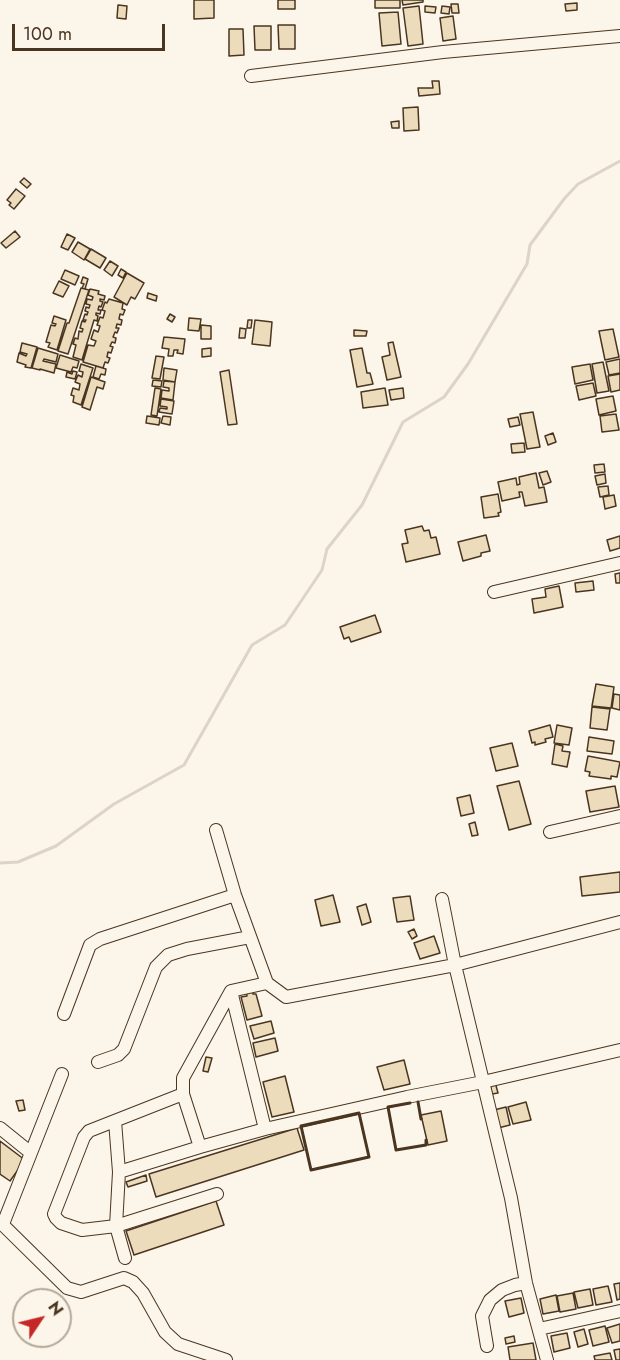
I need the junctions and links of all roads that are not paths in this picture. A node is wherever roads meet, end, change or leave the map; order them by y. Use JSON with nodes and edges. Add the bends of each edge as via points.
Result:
{"nodes":[{"id":1,"x":620,"y":36,"type":"edge"},
{"id":2,"x":251,"y":76,"type":"dead end"},
{"id":3,"x":620,"y":564,"type":"edge"},
{"id":4,"x":494,"y":592,"type":"dead end"},
{"id":5,"x":620,"y":816,"type":"edge"},
{"id":6,"x":216,"y":830,"type":"dead end"},
{"id":7,"x":550,"y":832,"type":"dead end"},
{"id":8,"x":235,"y":895,"type":"junction"},
{"id":9,"x":442,"y":899,"type":"dead end"},
{"id":10,"x":620,"y":922,"type":"edge"},
{"id":11,"x":250,"y":938,"type":"junction"},
{"id":12,"x":455,"y":965,"type":"junction"},
{"id":13,"x":267,"y":983,"type":"junction"},
{"id":14,"x":231,"y":991,"type":"junction"},
{"id":15,"x":64,"y":1014,"type":"dead end"},
{"id":16,"x":620,"y":1050,"type":"edge"},
{"id":17,"x":98,"y":1062,"type":"dead end"},
{"id":18,"x":62,"y":1074,"type":"dead end"},
{"id":19,"x":483,"y":1082,"type":"junction"},
{"id":20,"x":183,"y":1094,"type":"junction"},
{"id":21,"x":115,"y":1121,"type":"junction"},
{"id":22,"x":0,"y":1128,"type":"edge"},
{"id":23,"x":265,"y":1129,"type":"junction"},
{"id":24,"x":200,"y":1147,"type":"junction"},
{"id":25,"x":31,"y":1153,"type":"junction"},
{"id":26,"x":119,"y":1172,"type":"junction"},
{"id":27,"x":217,"y":1194,"type":"dead end"},
{"id":28,"x":1,"y":1223,"type":"edge"},
{"id":29,"x":116,"y":1226,"type":"junction"},
{"id":30,"x":125,"y":1258,"type":"dead end"},
{"id":31,"x":526,"y":1283,"type":"junction"},
{"id":32,"x":620,"y":1311,"type":"edge"},
{"id":33,"x":539,"y":1329,"type":"junction"},
{"id":34,"x":487,"y":1346,"type":"dead end"},
{"id":35,"x":226,"y":1360,"type":"edge"},
{"id":36,"x":547,"y":1360,"type":"edge"}],
"edges":[{"from":1,"to":2,"type":"street","via":[[443,52]]},
{"from":3,"to":4,"type":"street"},
{"from":5,"to":7,"type":"street"},
{"from":6,"to":8,"type":"street"},
{"from":8,"to":11,"type":"street"},
{"from":8,"to":15,"type":"street","via":[[90,945]]},
{"from":9,"to":12,"type":"street"},
{"from":10,"to":12,"type":"street"},
{"from":11,"to":13,"type":"street"},
{"from":11,"to":17,"type":"street","via":[[168,955],[156,967],[124,1049]]},
{"from":12,"to":13,"type":"street","via":[[286,997]]},
{"from":12,"to":19,"type":"street"},
{"from":13,"to":14,"type":"street"},
{"from":14,"to":20,"type":"street","via":[[183,1078]]},
{"from":14,"to":23,"type":"street"},
{"from":16,"to":19,"type":"street"},
{"from":18,"to":25,"type":"street"},
{"from":19,"to":23,"type":"street"},
{"from":19,"to":31,"type":"street","via":[[511,1198]]},
{"from":20,"to":21,"type":"street"},
{"from":20,"to":24,"type":"street"},
{"from":21,"to":26,"type":"street"},
{"from":21,"to":29,"type":"street","via":[[89,1131],[84,1137],[54,1214],[61,1223],[82,1230]]},
{"from":22,"to":25,"type":"street"},
{"from":23,"to":24,"type":"street"},
{"from":24,"to":26,"type":"street"},
{"from":25,"to":28,"type":"street"},
{"from":26,"to":29,"type":"street"},
{"from":27,"to":29,"type":"street"},
{"from":28,"to":35,"type":"street","via":[[67,1288],[81,1292],[124,1278],[133,1282],[165,1332],[178,1344]]},
{"from":29,"to":30,"type":"street"},
{"from":31,"to":33,"type":"street"},
{"from":31,"to":34,"type":"street","via":[[502,1290],[490,1300],[482,1316]]},
{"from":32,"to":33,"type":"street"},
{"from":33,"to":36,"type":"street"}]}
